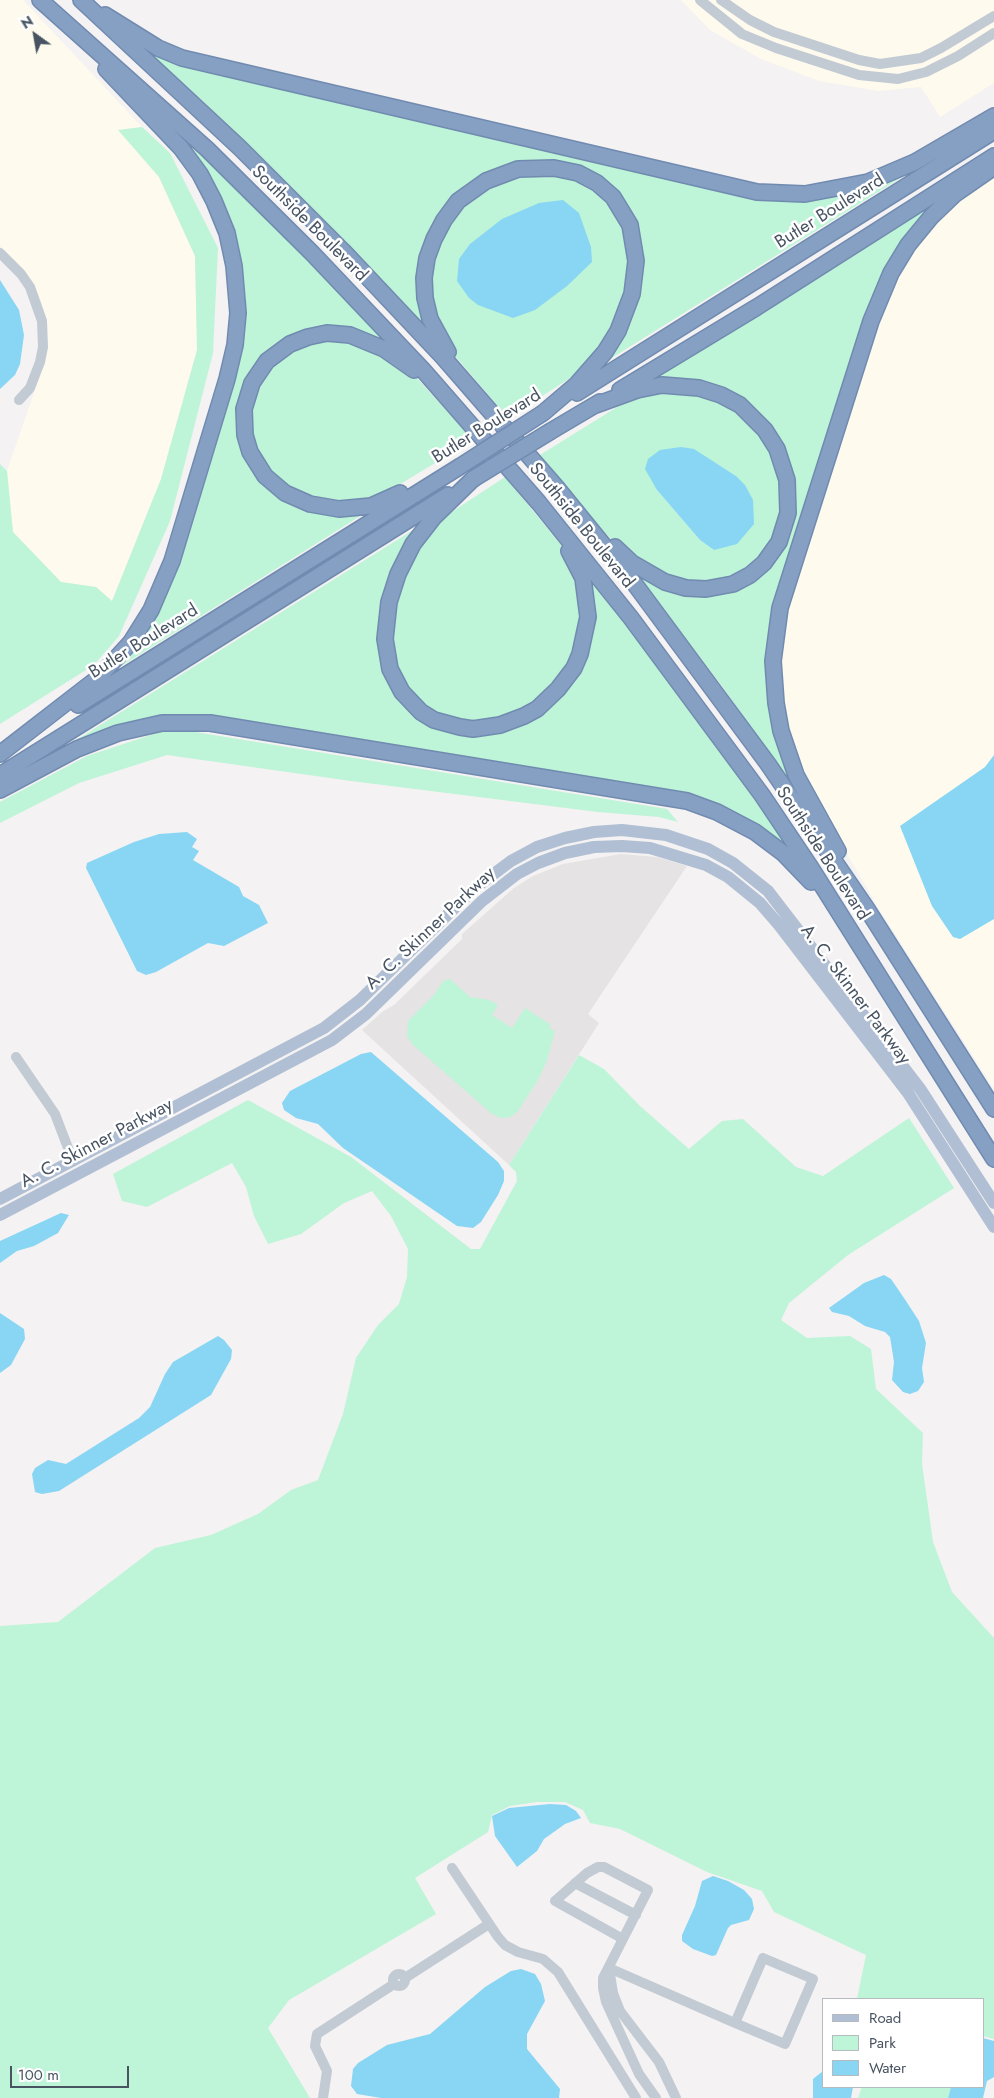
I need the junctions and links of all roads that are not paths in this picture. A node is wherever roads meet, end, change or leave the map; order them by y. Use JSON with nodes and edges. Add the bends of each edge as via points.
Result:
{"nodes":[{"id":1,"x":39,"y":0,"type":"edge"},
{"id":2,"x":81,"y":0,"type":"edge"},
{"id":3,"x":700,"y":0,"type":"edge"},
{"id":4,"x":722,"y":0,"type":"edge"},
{"id":5,"x":994,"y":16,"type":"edge"},
{"id":6,"x":994,"y":33,"type":"edge"},
{"id":7,"x":994,"y":116,"type":"edge"},
{"id":8,"x":994,"y":131,"type":"edge"},
{"id":9,"x":994,"y":156,"type":"edge"},
{"id":10,"x":994,"y":167,"type":"edge"},
{"id":11,"x":0,"y":253,"type":"edge"},
{"id":12,"x":19,"y":400,"type":"dead end"},
{"id":13,"x":482,"y":400,"type":"junction"},
{"id":14,"x":593,"y":406,"type":"junction"},
{"id":15,"x":544,"y":413,"type":"junction"},
{"id":16,"x":463,"y":414,"type":"junction"},
{"id":17,"x":473,"y":479,"type":"junction"},
{"id":18,"x":432,"y":483,"type":"junction"},
{"id":19,"x":557,"y":488,"type":"junction"},
{"id":20,"x":539,"y":503,"type":"junction"},
{"id":21,"x":0,"y":754,"type":"edge"},
{"id":22,"x":0,"y":775,"type":"edge"},
{"id":23,"x":0,"y":790,"type":"edge"},
{"id":24,"x":737,"y":865,"type":"junction"},
{"id":25,"x":728,"y":877,"type":"junction"},
{"id":26,"x":849,"y":930,"type":"junction"},
{"id":27,"x":891,"y":946,"type":"junction"},
{"id":28,"x":16,"y":1057,"type":"dead end"},
{"id":29,"x":994,"y":1109,"type":"edge"},
{"id":30,"x":994,"y":1159,"type":"edge"},
{"id":31,"x":73,"y":1161,"type":"junction"},
{"id":32,"x":0,"y":1199,"type":"edge"},
{"id":33,"x":994,"y":1203,"type":"edge"},
{"id":34,"x":0,"y":1214,"type":"edge"},
{"id":35,"x":994,"y":1227,"type":"edge"},
{"id":36,"x":452,"y":1868,"type":"dead end"},
{"id":37,"x":575,"y":1883,"type":"junction"},
{"id":38,"x":636,"y":1915,"type":"junction"},
{"id":39,"x":489,"y":1924,"type":"junction"},
{"id":40,"x":623,"y":1939,"type":"junction"},
{"id":41,"x":609,"y":1968,"type":"junction"},
{"id":42,"x":735,"y":2022,"type":"junction"},
{"id":43,"x":642,"y":2042,"type":"junction"},
{"id":44,"x":628,"y":2051,"type":"junction"},
{"id":45,"x":323,"y":2098,"type":"edge"},
{"id":46,"x":636,"y":2098,"type":"edge"},
{"id":47,"x":656,"y":2098,"type":"edge"},
{"id":48,"x":676,"y":2098,"type":"edge"}],
"edges":[{"from":1,"to":16,"type":"highway","name":"Southside Boulevard","via":[[135,83],[264,204]]},
{"from":1,"to":21,"type":"highway","via":[[172,136],[200,174],[222,218],[229,241],[238,313],[235,345],[225,388],[172,561],[152,610],[131,642],[98,678]]},
{"from":2,"to":7,"type":"highway","via":[[158,48],[182,58],[757,192],[805,194],[868,182],[915,162]]},
{"from":2,"to":13,"type":"highway","name":"Southside Boulevard","via":[[288,196]]},
{"from":3,"to":6,"type":"street","via":[[742,34],[859,74],[898,78],[926,72]]},
{"from":4,"to":5,"type":"street","via":[[774,32],[880,64],[921,58]]},
{"from":8,"to":15,"type":"highway","name":"Butler Boulevard"},
{"from":9,"to":14,"type":"highway","name":"Butler Boulevard"},
{"from":10,"to":27,"type":"highway","via":[[955,194],[930,217],[908,245],[886,283],[784,594],[775,635],[776,703],[790,760]]},
{"from":11,"to":12,"type":"street","via":[[30,287],[42,321],[40,362],[30,388]]},
{"from":13,"to":15,"type":"highway","via":[[445,349],[430,319],[424,288],[430,248],[450,210],[486,181],[518,169],[542,167],[565,170],[597,183],[620,205],[634,236],[636,273],[628,307],[612,342],[588,373]]},
{"from":13,"to":19,"type":"highway","name":"Southside Boulevard"},
{"from":14,"to":17,"type":"highway","name":"Butler Boulevard","bridge":true},
{"from":14,"to":19,"type":"highway","via":[[650,387],[675,385],[710,391],[740,405],[765,430],[783,464],[789,496],[783,533],[770,556],[742,580],[716,588],[686,588],[655,577],[632,562]]},
{"from":15,"to":18,"type":"highway","name":"Butler Boulevard","bridge":true},
{"from":16,"to":18,"type":"highway","via":[[389,352],[361,339],[338,334],[308,336],[282,348],[262,368],[248,392],[244,418],[250,452],[264,476],[293,497],[328,508],[360,507]]},
{"from":16,"to":20,"type":"highway","name":"Southside Boulevard"},
{"from":17,"to":20,"type":"highway","via":[[428,524],[408,552],[393,588],[386,626],[390,669],[402,692],[421,712],[446,724],[487,728],[524,716],[537,709],[558,689],[580,654],[588,617],[583,578]]},
{"from":17,"to":22,"type":"highway","name":"Butler Boulevard"},
{"from":18,"to":21,"type":"highway","name":"Butler Boulevard"},
{"from":19,"to":27,"type":"highway","name":"Southside Boulevard","via":[[724,702]]},
{"from":20,"to":26,"type":"highway","name":"Southside Boulevard","via":[[729,748]]},
{"from":23,"to":26,"type":"highway","via":[[105,737],[148,726],[194,722],[671,797],[717,812],[770,842],[804,873]]},
{"from":24,"to":25,"type":"main road"},
{"from":24,"to":31,"type":"main road","name":"A. C. Skinner Parkway","via":[[681,839],[637,831],[579,835],[537,848],[510,861],[487,878],[360,1000],[324,1028]]},
{"from":24,"to":33,"type":"main road","name":"A. C. Skinner Parkway","via":[[757,880],[786,912],[930,1102]]},
{"from":25,"to":34,"type":"main road","name":"A. C. Skinner Parkway","via":[[680,855],[637,846],[578,850],[538,863],[494,891],[366,1014],[332,1040]]},
{"from":25,"to":35,"type":"main road","name":"A. C. Skinner Parkway","via":[[750,893],[779,925],[908,1093]]},
{"from":26,"to":30,"type":"highway","name":"Southside Boulevard"},
{"from":27,"to":29,"type":"highway","name":"Southside Boulevard"},
{"from":28,"to":31,"type":"street","via":[[55,1114]]},
{"from":31,"to":32,"type":"main road","name":"A. C. Skinner Parkway"},
{"from":36,"to":39,"type":"street"},
{"from":37,"to":38,"type":"street"},
{"from":37,"to":38,"type":"street","via":[[592,1870],[604,1868],[648,1890]]},
{"from":37,"to":40,"type":"street","via":[[555,1901]]},
{"from":38,"to":40,"type":"street"},
{"from":39,"to":45,"type":"street","via":[[405,1978],[396,1975],[394,1984],[317,2034],[316,2046],[327,2071]]},
{"from":39,"to":46,"type":"street","via":[[505,1945],[543,1959],[558,1972]]},
{"from":40,"to":41,"type":"street"},
{"from":41,"to":42,"type":"street"},
{"from":41,"to":43,"type":"street","via":[[620,2011]]},
{"from":41,"to":44,"type":"street","via":[[603,1978],[606,2002]]},
{"from":42,"to":42,"type":"street","via":[[785,2044],[813,1979],[763,1958]]},
{"from":43,"to":44,"type":"street"},
{"from":43,"to":48,"type":"street","via":[[659,2062]]},
{"from":44,"to":47,"type":"street"}]}
